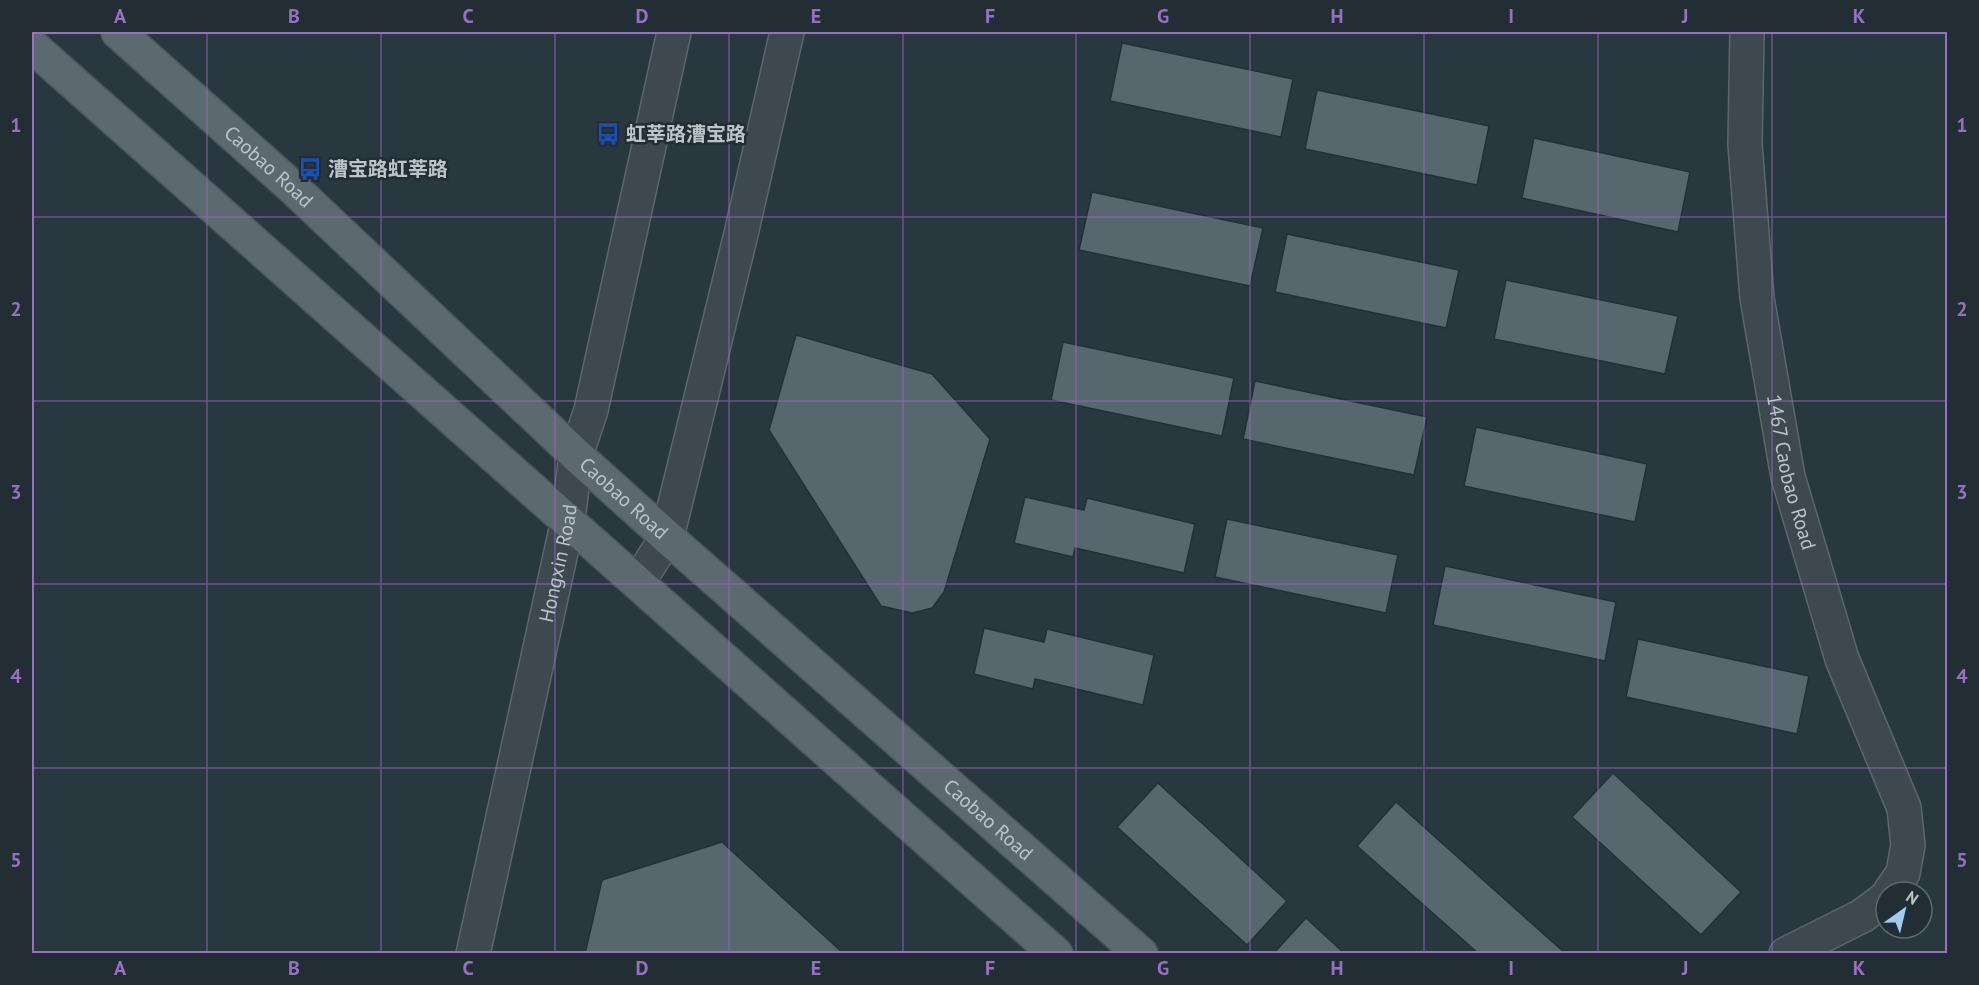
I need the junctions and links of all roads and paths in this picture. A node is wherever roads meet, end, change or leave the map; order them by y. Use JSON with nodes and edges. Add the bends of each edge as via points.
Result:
{"nodes":[{"id":1,"x":118,"y":32,"type":"edge"},
{"id":2,"x":674,"y":32,"type":"edge"},
{"id":3,"x":787,"y":32,"type":"edge"},
{"id":4,"x":1747,"y":32,"type":"edge"},
{"id":5,"x":32,"y":46,"type":"edge"},
{"id":6,"x":576,"y":455,"type":"junction"},
{"id":7,"x":568,"y":520,"type":"junction"},
{"id":8,"x":667,"y":537,"type":"junction"},
{"id":9,"x":638,"y":582,"type":"junction"},
{"id":10,"x":1898,"y":880,"type":"edge"},
{"id":11,"x":1874,"y":907,"type":"edge"},
{"id":12,"x":1790,"y":953,"type":"edge"},
{"id":13,"x":472,"y":954,"type":"edge"},
{"id":14,"x":1056,"y":954,"type":"edge"},
{"id":15,"x":1141,"y":954,"type":"edge"}],
"edges":[{"from":1,"to":6,"type":"main road","name":"Caobao Road","via":[[291,186]]},
{"from":2,"to":6,"type":"street","name":"Hongxin Road","via":[[591,410]]},
{"from":3,"to":8,"type":"street"},
{"from":4,"to":10,"type":"street","name":"1467 Caobao Road","via":[[1745,144],[1757,298],[1788,477],[1842,659],[1904,808],[1908,845]]},
{"from":5,"to":7,"type":"main road"},
{"from":6,"to":7,"type":"street","name":"Hongxin Road"},
{"from":6,"to":8,"type":"main road","name":"Caobao Road"},
{"from":7,"to":9,"type":"main road"},
{"from":7,"to":13,"type":"street","name":"Hongxin Road"},
{"from":8,"to":9,"type":"street"},
{"from":8,"to":15,"type":"main road","name":"Caobao Road"},
{"from":9,"to":14,"type":"main road"},
{"from":11,"to":12,"type":"street"}]}
